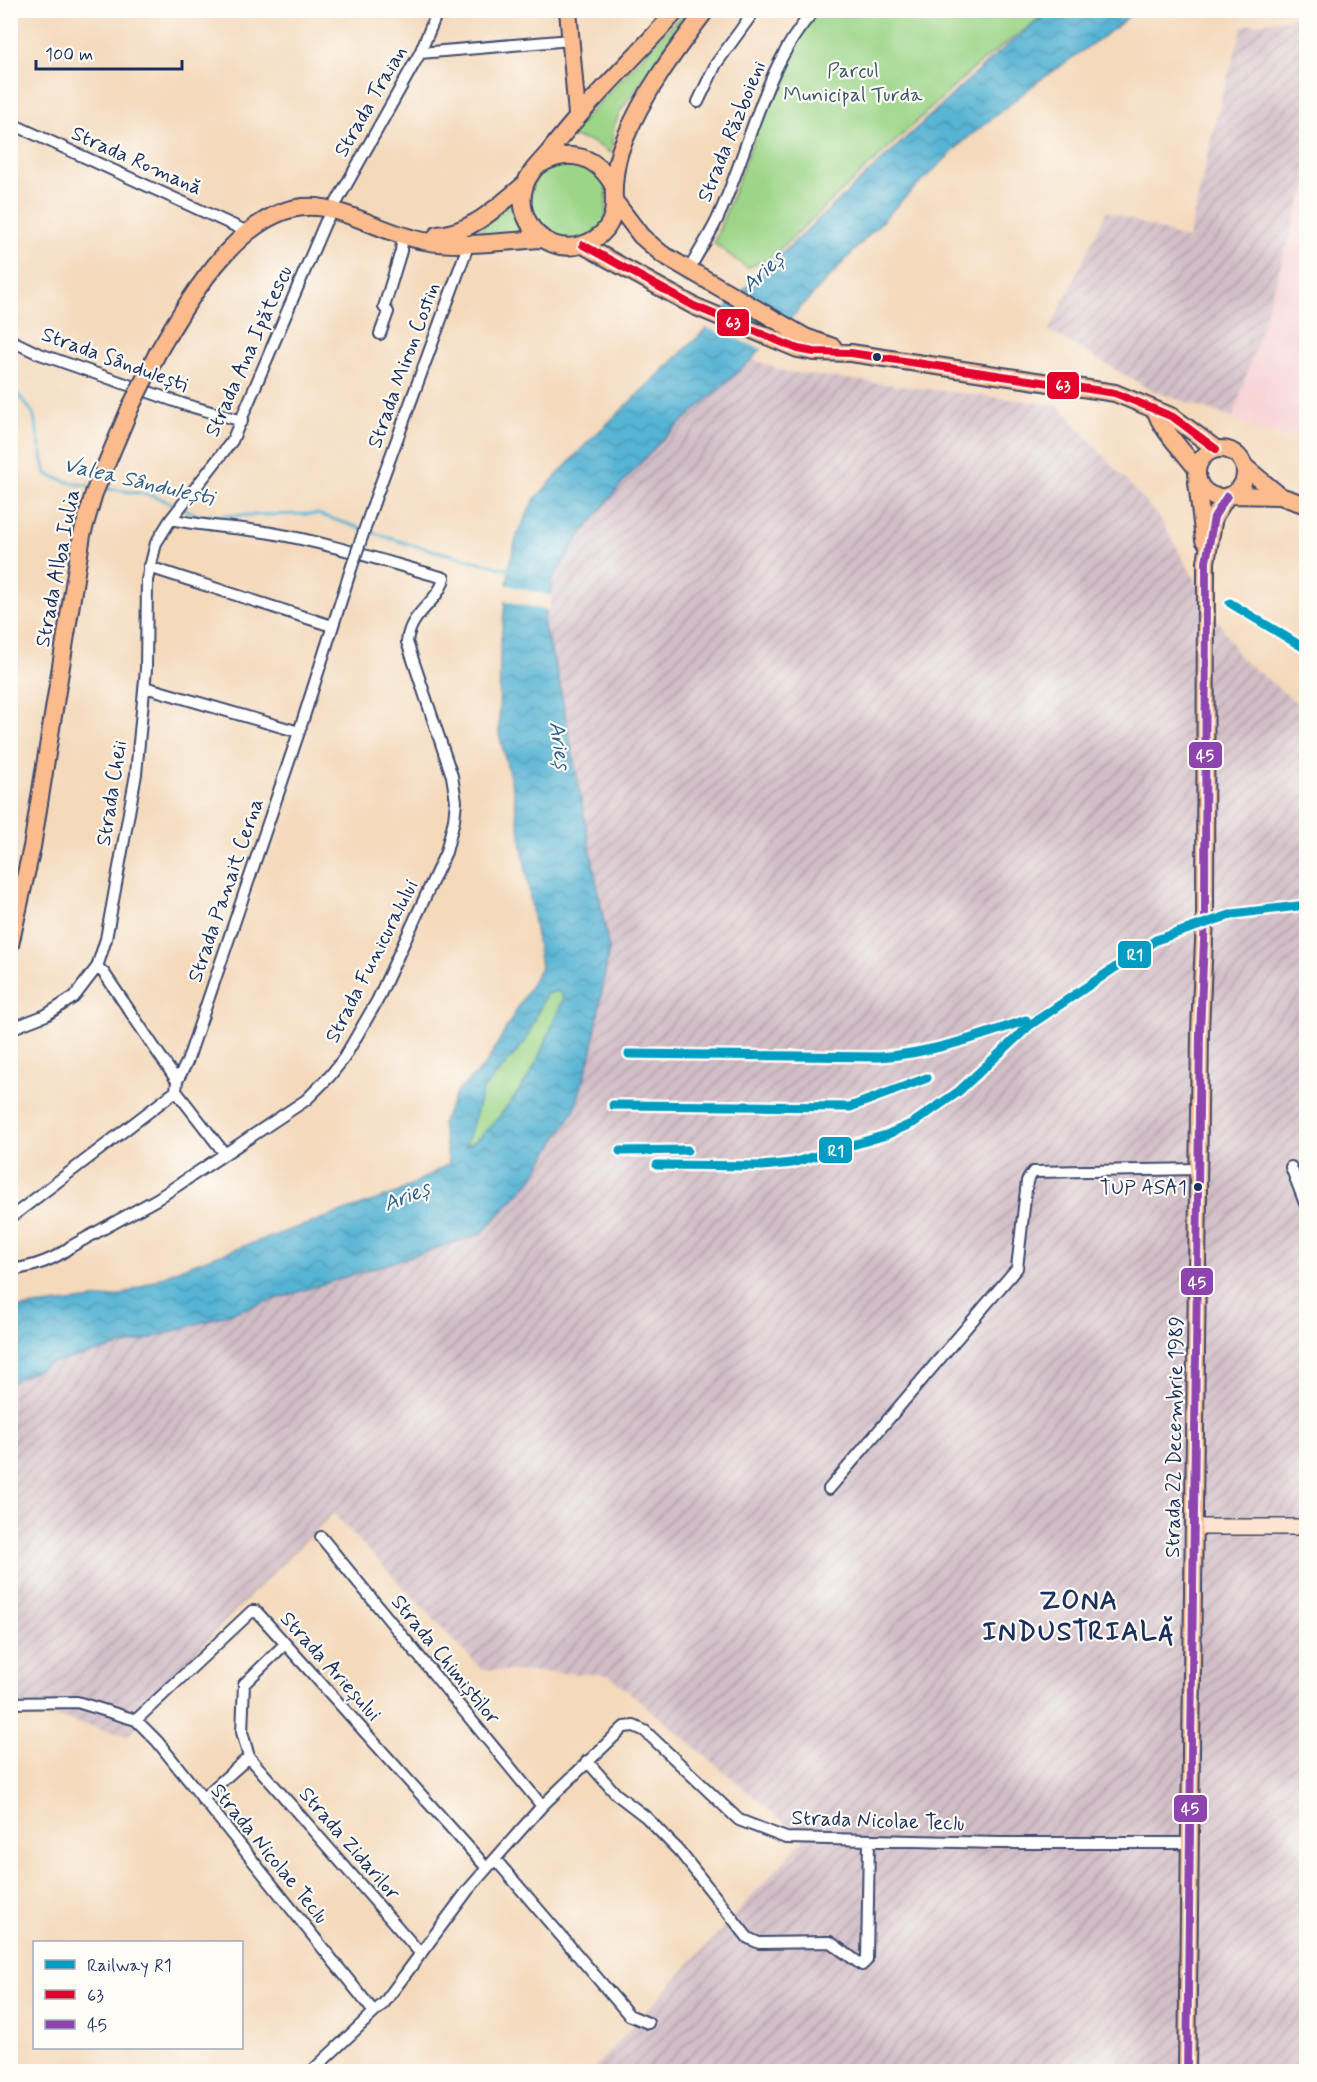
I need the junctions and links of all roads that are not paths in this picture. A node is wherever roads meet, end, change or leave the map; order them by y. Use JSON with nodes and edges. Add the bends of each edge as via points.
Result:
{"nodes":[{"id":1,"x":438,"y":10,"type":"edge"},
{"id":2,"x":568,"y":10,"type":"edge"},
{"id":3,"x":677,"y":10,"type":"edge"},
{"id":4,"x":755,"y":10,"type":"edge"},
{"id":5,"x":815,"y":10,"type":"edge"},
{"id":6,"x":705,"y":11,"type":"edge"},
{"id":7,"x":570,"y":40,"type":"junction"},
{"id":8,"x":420,"y":53,"type":"junction"},
{"id":9,"x":698,"y":102,"type":"dead end"},
{"id":10,"x":577,"y":115,"type":"junction"},
{"id":11,"x":10,"y":123,"type":"edge"},
{"id":12,"x":540,"y":164,"type":"junction"},
{"id":13,"x":525,"y":184,"type":"junction"},
{"id":14,"x":615,"y":195,"type":"junction"},
{"id":15,"x":332,"y":210,"type":"junction"},
{"id":16,"x":248,"y":232,"type":"junction"},
{"id":17,"x":406,"y":235,"type":"junction"},
{"id":18,"x":543,"y":239,"type":"junction"},
{"id":19,"x":469,"y":243,"type":"junction"},
{"id":20,"x":583,"y":245,"type":"junction"},
{"id":21,"x":690,"y":270,"type":"junction"},
{"id":22,"x":380,"y":334,"type":"dead end"},
{"id":23,"x":10,"y":340,"type":"edge"},
{"id":24,"x":802,"y":343,"type":"junction"},
{"id":25,"x":1156,"y":411,"type":"junction"},
{"id":26,"x":242,"y":421,"type":"junction"},
{"id":27,"x":1216,"y":449,"type":"junction"},
{"id":28,"x":1244,"y":466,"type":"junction"},
{"id":29,"x":1196,"y":472,"type":"junction"},
{"id":30,"x":1229,"y":496,"type":"junction"},
{"id":31,"x":1280,"y":496,"type":"junction"},
{"id":32,"x":188,"y":500,"type":"joint"},
{"id":33,"x":374,"y":502,"type":"joint"},
{"id":34,"x":1306,"y":506,"type":"edge"},
{"id":35,"x":173,"y":516,"type":"junction"},
{"id":36,"x":1207,"y":551,"type":"junction"},
{"id":37,"x":149,"y":567,"type":"junction"},
{"id":38,"x":332,"y":626,"type":"junction"},
{"id":39,"x":145,"y":687,"type":"junction"},
{"id":40,"x":299,"y":732,"type":"junction"},
{"id":41,"x":10,"y":945,"type":"edge"},
{"id":42,"x":97,"y":968,"type":"junction"},
{"id":43,"x":10,"y":1029,"type":"edge"},
{"id":44,"x":176,"y":1086,"type":"junction"},
{"id":45,"x":225,"y":1154,"type":"junction"},
{"id":46,"x":1291,"y":1167,"type":"dead end"},
{"id":47,"x":1199,"y":1169,"type":"junction"},
{"id":48,"x":1306,"y":1206,"type":"edge"},
{"id":49,"x":10,"y":1218,"type":"edge"},
{"id":50,"x":10,"y":1270,"type":"edge"},
{"id":51,"x":829,"y":1489,"type":"dead end"},
{"id":52,"x":1196,"y":1527,"type":"junction"},
{"id":53,"x":1306,"y":1527,"type":"edge"},
{"id":54,"x":321,"y":1537,"type":"dead end"},
{"id":55,"x":285,"y":1644,"type":"junction"},
{"id":56,"x":10,"y":1703,"type":"edge"},
{"id":57,"x":136,"y":1720,"type":"junction"},
{"id":58,"x":249,"y":1757,"type":"junction"},
{"id":59,"x":587,"y":1761,"type":"junction"},
{"id":60,"x":202,"y":1799,"type":"junction"},
{"id":61,"x":542,"y":1806,"type":"junction"},
{"id":62,"x":869,"y":1840,"type":"junction"},
{"id":63,"x":1190,"y":1843,"type":"junction"},
{"id":64,"x":495,"y":1859,"type":"junction"},
{"id":65,"x":487,"y":1868,"type":"junction"},
{"id":66,"x":421,"y":1954,"type":"junction"},
{"id":67,"x":374,"y":2012,"type":"junction"},
{"id":68,"x":648,"y":2023,"type":"dead end"},
{"id":69,"x":311,"y":2072,"type":"edge"},
{"id":70,"x":1186,"y":2072,"type":"edge"}],
"edges":[{"from":1,"to":8,"type":"street","name":"Strada Traian"},
{"from":2,"to":7,"type":"main road"},
{"from":3,"to":10,"type":"main road"},
{"from":4,"to":9,"type":"street","via":[[716,64]]},
{"from":5,"to":21,"type":"street","name":"Strada Războieni","via":[[783,55],[720,216]]},
{"from":6,"to":14,"type":"main road","via":[[639,108],[620,152]]},
{"from":7,"to":8,"type":"street"},
{"from":7,"to":10,"type":"main road"},
{"from":8,"to":15,"type":"street","name":"Strada Traian"},
{"from":10,"to":12,"type":"main road"},
{"from":11,"to":16,"type":"street","name":"Strada Romană"},
{"from":12,"to":13,"type":"main road"},
{"from":12,"to":14,"type":"main road","via":[[568,154],[583,156],[607,173]]},
{"from":13,"to":17,"type":"main road","via":[[465,229],[441,235]]},
{"from":13,"to":18,"type":"main road","via":[[525,215]]},
{"from":14,"to":20,"type":"main road","via":[[613,217],[606,229]]},
{"from":14,"to":21,"type":"main road","via":[[641,236]]},
{"from":15,"to":16,"type":"main road","name":"Strada Alba Iulia","via":[[303,207],[280,211]]},
{"from":15,"to":17,"type":"main road","name":"Strada Alba Iulia"},
{"from":15,"to":26,"type":"street","name":"Strada Ana Ipătescu"},
{"from":16,"to":41,"type":"main road","name":"Strada Alba Iulia","bridge":true,"via":[[200,287],[158,352],[110,450],[94,493],[82,535],[32,848]]},
{"from":17,"to":19,"type":"main road","via":[[429,242]]},
{"from":17,"to":22,"type":"street","via":[[384,306],[388,312]]},
{"from":18,"to":19,"type":"main road"},
{"from":18,"to":20,"type":"main road","via":[[562,246]]},
{"from":19,"to":33,"type":"street","name":"Strada Miron Costin"},
{"from":20,"to":24,"type":"main road","via":[[694,306]]},
{"from":21,"to":24,"type":"main road"},
{"from":23,"to":26,"type":"street","name":"Strada Sândulești","via":[[161,397]]},
{"from":24,"to":25,"type":"main road","via":[[1089,388],[1137,400]]},
{"from":25,"to":27,"type":"main road","via":[[1173,417]]},
{"from":25,"to":29,"type":"main road"},
{"from":26,"to":32,"type":"street","name":"Strada Ana Ipătescu","via":[[222,456]]},
{"from":27,"to":28,"type":"main road","via":[[1230,450]]},
{"from":27,"to":29,"type":"main road","via":[[1205,454]]},
{"from":28,"to":30,"type":"main road","via":[[1244,480]]},
{"from":28,"to":31,"type":"main road"},
{"from":29,"to":30,"type":"main road","via":[[1204,491]]},
{"from":29,"to":36,"type":"main road","name":"Strada 22 Decembrie 1989"},
{"from":30,"to":31,"type":"main road"},
{"from":30,"to":36,"type":"main road","name":"Strada 22 Decembrie 1989","via":[[1216,509]]},
{"from":31,"to":34,"type":"main road"},
{"from":32,"to":35,"type":"street","name":"Strada Cheii"},
{"from":33,"to":38,"type":"street","name":"Strada Panait Cerna","bridge":true},
{"from":35,"to":37,"type":"street","name":"Strada Cheii","via":[[156,543]]},
{"from":35,"to":45,"type":"street","name":"Strada Funicuralului","via":[[193,525],[269,532],[318,542],[444,578],[440,589],[416,615],[407,642],[452,776],[456,801],[446,852],[377,1001],[344,1058],[306,1100]]},
{"from":36,"to":47,"type":"main road","name":"Strada 22 Decembrie 1989"},
{"from":37,"to":38,"type":"street"},
{"from":37,"to":39,"type":"street","name":"Strada Cheii"},
{"from":38,"to":40,"type":"street","name":"Strada Panait Cerna"},
{"from":39,"to":40,"type":"street"},
{"from":39,"to":42,"type":"street","name":"Strada Cheii","via":[[136,774],[106,939]]},
{"from":40,"to":44,"type":"street","name":"Strada Panait Cerna"},
{"from":42,"to":43,"type":"street","name":"Strada Cheii","via":[[74,997],[46,1015]]},
{"from":42,"to":44,"type":"street","via":[[104,973]]},
{"from":44,"to":45,"type":"street"},
{"from":44,"to":49,"type":"street","name":"Strada Panait Cerna"},
{"from":45,"to":50,"type":"street","name":"Strada Funicuralului","via":[[59,1257]]},
{"from":46,"to":48,"type":"street"},
{"from":47,"to":51,"type":"street","via":[[1034,1172],[1027,1182],[1017,1268]]},
{"from":47,"to":52,"type":"main road","name":"Strada 22 Decembrie 1989"},
{"from":52,"to":53,"type":"street"},
{"from":52,"to":63,"type":"main road","name":"Strada 22 Decembrie 1989"},
{"from":54,"to":61,"type":"street","name":"Strada Chimiștilor"},
{"from":55,"to":57,"type":"street","name":"Strada Arieșului","via":[[252,1611]]},
{"from":55,"to":58,"type":"street","name":"Strada Zidarilor","via":[[244,1684],[242,1732]]},
{"from":55,"to":65,"type":"street","name":"Strada Arieșului"},
{"from":56,"to":57,"type":"street","via":[[76,1702]]},
{"from":57,"to":60,"type":"street","name":"Strada Nicolae Teclu"},
{"from":58,"to":60,"type":"street"},
{"from":58,"to":66,"type":"street","name":"Strada Zidarilor"},
{"from":59,"to":61,"type":"street","name":"Strada Nicolae Teclu"},
{"from":59,"to":62,"type":"street","name":"Strada Nicolae Teclu","via":[[624,1727],[634,1726],[645,1731],[745,1823],[786,1838]]},
{"from":59,"to":62,"type":"street","via":[[616,1794],[646,1817],[680,1852],[748,1938],[759,1943],[830,1942],[854,1962],[865,1963]]},
{"from":60,"to":67,"type":"street","name":"Strada Nicolae Teclu"},
{"from":61,"to":64,"type":"street","name":"Strada Nicolae Teclu"},
{"from":62,"to":63,"type":"street","name":"Strada Nicolae Teclu"},
{"from":63,"to":70,"type":"main road","name":"Strada 22 Decembrie 1989"},
{"from":64,"to":65,"type":"street","name":"Strada Nicolae Teclu"},
{"from":64,"to":68,"type":"street","via":[[629,2015]]},
{"from":65,"to":66,"type":"street","name":"Strada Nicolae Teclu"},
{"from":66,"to":67,"type":"street","name":"Strada Nicolae Teclu"},
{"from":67,"to":69,"type":"street","name":"Strada Nicolae Teclu"}]}
